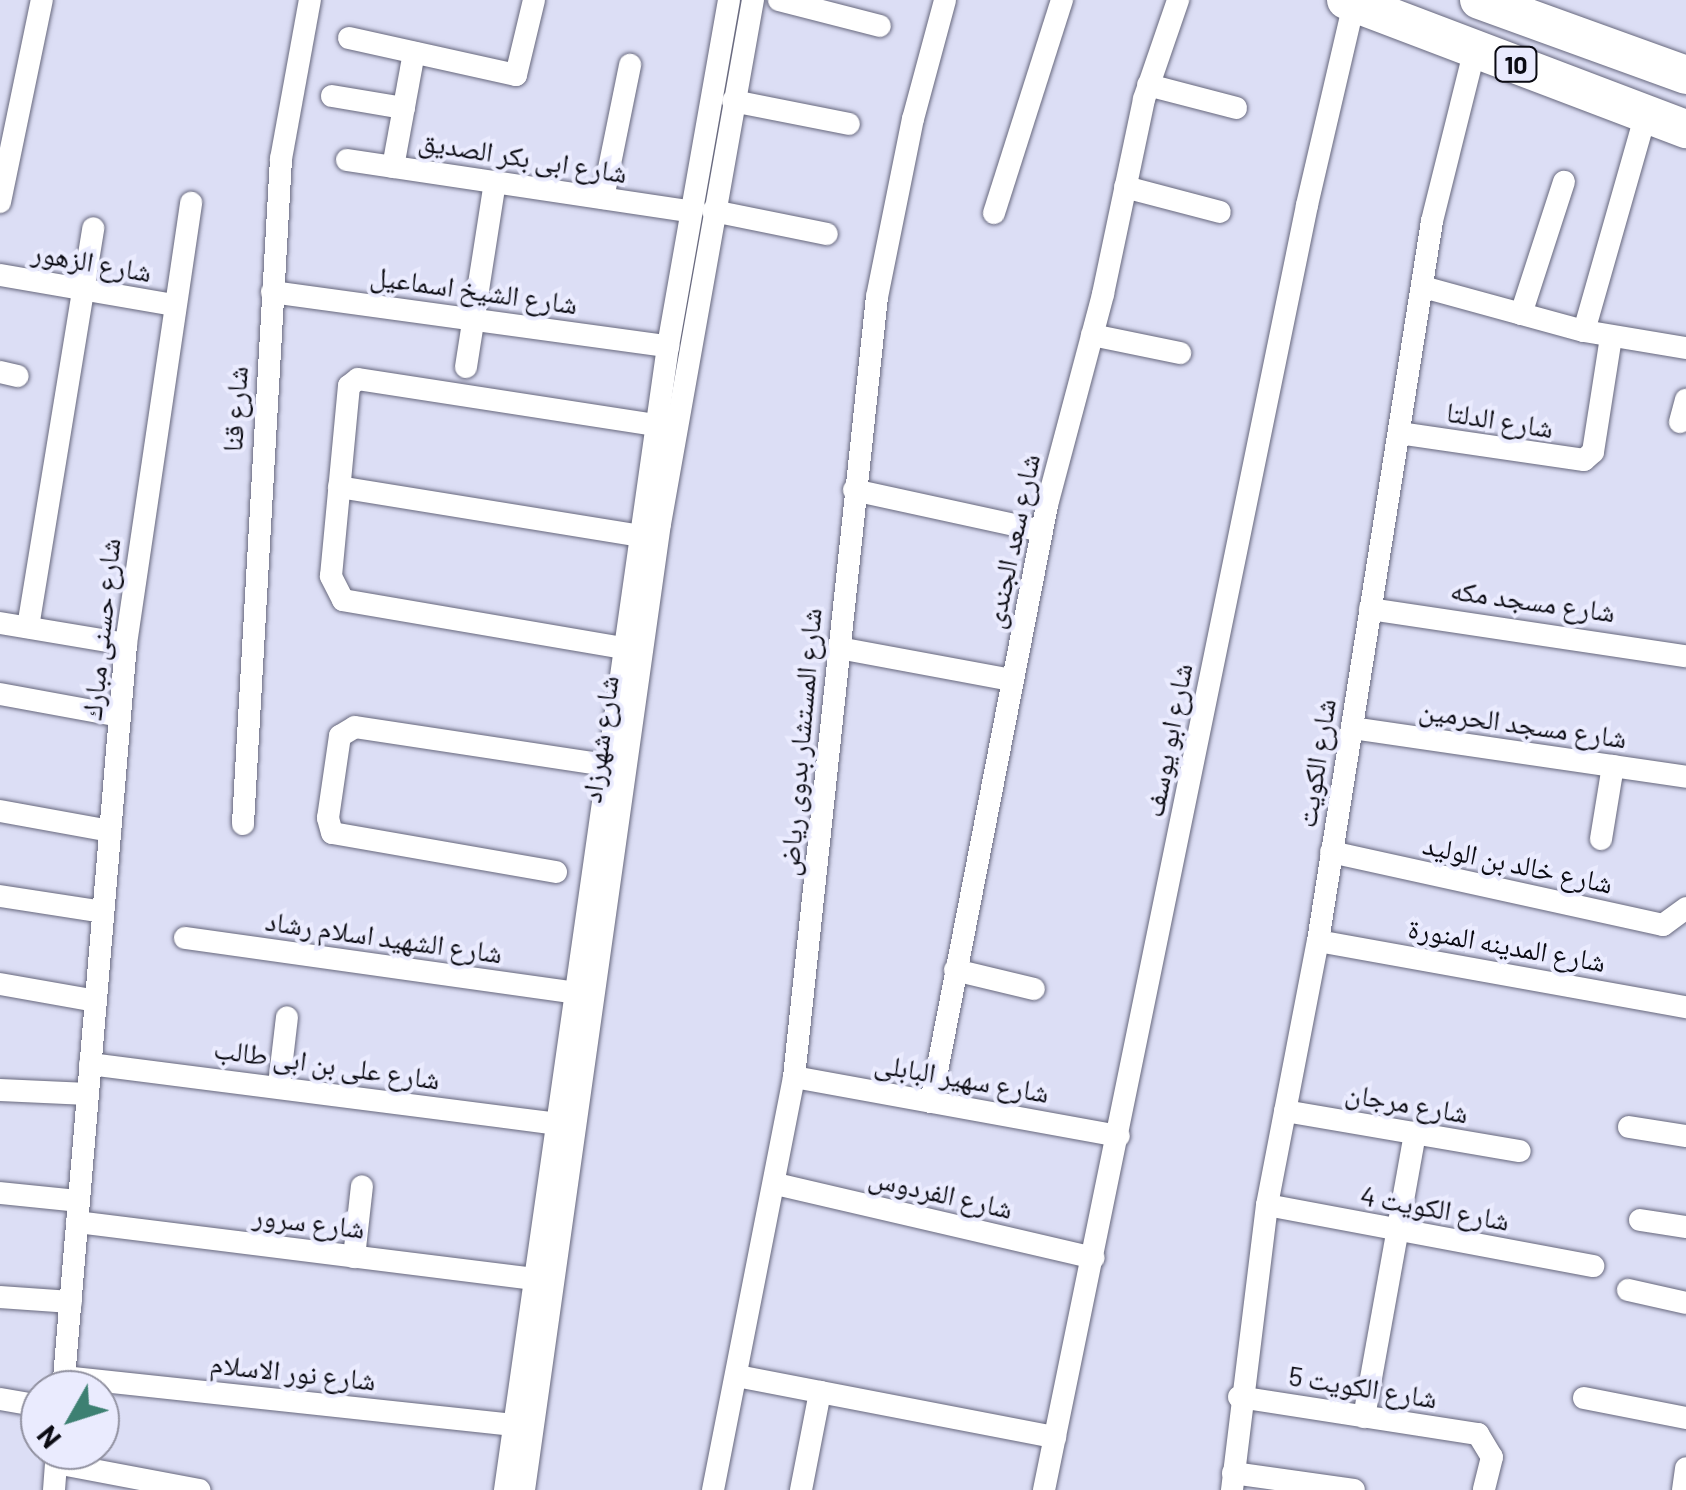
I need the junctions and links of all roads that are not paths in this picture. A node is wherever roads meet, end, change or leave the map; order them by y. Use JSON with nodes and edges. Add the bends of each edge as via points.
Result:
{"nodes":[{"id":1,"x":42,"y":0,"type":"edge"},
{"id":2,"x":310,"y":0,"type":"edge"},
{"id":3,"x":534,"y":0,"type":"edge"},
{"id":4,"x":730,"y":0,"type":"edge"},
{"id":5,"x":753,"y":0,"type":"edge"},
{"id":6,"x":779,"y":0,"type":"edge"},
{"id":7,"x":946,"y":0,"type":"edge"},
{"id":8,"x":1062,"y":0,"type":"edge"},
{"id":9,"x":1178,"y":0,"type":"edge"},
{"id":10,"x":1479,"y":0,"type":"edge"},
{"id":11,"x":1350,"y":2,"type":"edge"},
{"id":12,"x":1533,"y":10,"type":"edge"},
{"id":13,"x":880,"y":26,"type":"dead end"},
{"id":14,"x":349,"y":38,"type":"dead end"},
{"id":15,"x":1476,"y":49,"type":"junction"},
{"id":16,"x":414,"y":52,"type":"junction"},
{"id":17,"x":630,"y":65,"type":"dead end"},
{"id":18,"x":1686,"y":75,"type":"edge"},
{"id":19,"x":1148,"y":85,"type":"junction"},
{"id":20,"x":332,"y":96,"type":"dead end"},
{"id":21,"x":733,"y":101,"type":"junction"},
{"id":22,"x":404,"y":108,"type":"junction"},
{"id":23,"x":1236,"y":108,"type":"dead end"},
{"id":24,"x":1646,"y":114,"type":"junction"},
{"id":25,"x":849,"y":124,"type":"dead end"},
{"id":26,"x":1686,"y":128,"type":"edge"},
{"id":27,"x":347,"y":160,"type":"dead end"},
{"id":28,"x":392,"y":167,"type":"junction"},
{"id":29,"x":495,"y":182,"type":"junction"},
{"id":30,"x":1564,"y":182,"type":"dead end"},
{"id":31,"x":1126,"y":186,"type":"junction"},
{"id":32,"x":602,"y":198,"type":"junction"},
{"id":33,"x":0,"y":202,"type":"edge"},
{"id":34,"x":191,"y":203,"type":"dead end"},
{"id":35,"x":689,"y":211,"type":"junction"},
{"id":36,"x":714,"y":211,"type":"junction"},
{"id":37,"x":1220,"y":212,"type":"dead end"},
{"id":38,"x":994,"y":213,"type":"dead end"},
{"id":39,"x":93,"y":228,"type":"dead end"},
{"id":40,"x":827,"y":234,"type":"dead end"},
{"id":41,"x":0,"y":275,"type":"edge"},
{"id":42,"x":1422,"y":287,"type":"junction"},
{"id":43,"x":82,"y":290,"type":"junction"},
{"id":44,"x":272,"y":292,"type":"junction"},
{"id":45,"x":174,"y":306,"type":"junction"},
{"id":46,"x":1521,"y":314,"type":"junction"},
{"id":47,"x":474,"y":319,"type":"junction"},
{"id":48,"x":1584,"y":331,"type":"junction"},
{"id":49,"x":1092,"y":335,"type":"junction"},
{"id":50,"x":1611,"y":337,"type":"junction"},
{"id":51,"x":668,"y":346,"type":"junction"},
{"id":52,"x":1686,"y":348,"type":"edge"},
{"id":53,"x":1180,"y":353,"type":"dead end"},
{"id":54,"x":466,"y":367,"type":"dead end"},
{"id":55,"x":656,"y":425,"type":"junction"},
{"id":56,"x":1399,"y":433,"type":"junction"},
{"id":57,"x":339,"y":487,"type":"junction"},
{"id":58,"x":854,"y":490,"type":"junction"},
{"id":59,"x":1042,"y":530,"type":"junction"},
{"id":60,"x":640,"y":536,"type":"junction"},
{"id":61,"x":1370,"y":609,"type":"junction"},
{"id":62,"x":0,"y":623,"type":"edge"},
{"id":63,"x":28,"y":627,"type":"junction"},
{"id":64,"x":631,"y":639,"type":"junction"},
{"id":65,"x":126,"y":644,"type":"junction"},
{"id":66,"x":839,"y":648,"type":"junction"},
{"id":67,"x":1686,"y":656,"type":"edge"},
{"id":68,"x":1012,"y":680,"type":"junction"},
{"id":69,"x":0,"y":694,"type":"edge"},
{"id":70,"x":120,"y":716,"type":"junction"},
{"id":71,"x":1352,"y":728,"type":"junction"},
{"id":72,"x":607,"y":765,"type":"junction"},
{"id":73,"x":1613,"y":766,"type":"junction"},
{"id":74,"x":1686,"y":777,"type":"edge"},
{"id":75,"x":0,"y":812,"type":"edge"},
{"id":76,"x":243,"y":824,"type":"dead end"},
{"id":77,"x":110,"y":831,"type":"junction"},
{"id":78,"x":1601,"y":839,"type":"dead end"},
{"id":79,"x":1331,"y":852,"type":"junction"},
{"id":80,"x":556,"y":872,"type":"dead end"},
{"id":81,"x":0,"y":896,"type":"edge"},
{"id":82,"x":1686,"y":908,"type":"edge"},
{"id":83,"x":103,"y":912,"type":"junction"},
{"id":84,"x":186,"y":938,"type":"dead end"},
{"id":85,"x":1318,"y":941,"type":"junction"},
{"id":86,"x":955,"y":970,"type":"junction"},
{"id":87,"x":0,"y":984,"type":"edge"},
{"id":88,"x":1034,"y":989,"type":"dead end"},
{"id":89,"x":574,"y":993,"type":"junction"},
{"id":90,"x":96,"y":1001,"type":"junction"},
{"id":91,"x":1686,"y":1007,"type":"edge"},
{"id":92,"x":287,"y":1018,"type":"dead end"},
{"id":93,"x":90,"y":1064,"type":"junction"},
{"id":94,"x":794,"y":1077,"type":"junction"},
{"id":95,"x":279,"y":1085,"type":"junction"},
{"id":96,"x":0,"y":1090,"type":"edge"},
{"id":97,"x":569,"y":1091,"type":"junction"},
{"id":98,"x":88,"y":1094,"type":"junction"},
{"id":99,"x":931,"y":1102,"type":"junction"},
{"id":100,"x":1285,"y":1111,"type":"junction"},
{"id":101,"x":556,"y":1124,"type":"junction"},
{"id":102,"x":1629,"y":1127,"type":"dead end"},
{"id":103,"x":1415,"y":1133,"type":"junction"},
{"id":104,"x":1119,"y":1136,"type":"junction"},
{"id":105,"x":1686,"y":1136,"type":"edge"},
{"id":106,"x":1520,"y":1151,"type":"dead end"},
{"id":107,"x":776,"y":1184,"type":"junction"},
{"id":108,"x":362,"y":1186,"type":"dead end"},
{"id":109,"x":0,"y":1193,"type":"edge"},
{"id":110,"x":1266,"y":1205,"type":"junction"},
{"id":111,"x":78,"y":1212,"type":"junction"},
{"id":112,"x":1640,"y":1220,"type":"dead end"},
{"id":113,"x":1686,"y":1227,"type":"edge"},
{"id":114,"x":1394,"y":1230,"type":"junction"},
{"id":115,"x":354,"y":1257,"type":"junction"},
{"id":116,"x":1093,"y":1258,"type":"junction"},
{"id":117,"x":1593,"y":1266,"type":"dead end"},
{"id":118,"x":534,"y":1279,"type":"junction"},
{"id":119,"x":1628,"y":1290,"type":"dead end"},
{"id":120,"x":0,"y":1297,"type":"edge"},
{"id":121,"x":71,"y":1302,"type":"junction"},
{"id":122,"x":1686,"y":1303,"type":"edge"},
{"id":123,"x":65,"y":1370,"type":"edge"},
{"id":124,"x":737,"y":1376,"type":"junction"},
{"id":125,"x":120,"y":1389,"type":"edge"},
{"id":126,"x":820,"y":1392,"type":"junction"},
{"id":127,"x":1239,"y":1397,"type":"junction"},
{"id":128,"x":1584,"y":1398,"type":"dead end"},
{"id":129,"x":1364,"y":1417,"type":"junction"},
{"id":130,"x":1686,"y":1418,"type":"edge"},
{"id":131,"x":514,"y":1426,"type":"junction"},
{"id":132,"x":1055,"y":1437,"type":"junction"},
{"id":133,"x":1686,"y":1468,"type":"edge"},
{"id":134,"x":112,"y":1470,"type":"edge"},
{"id":135,"x":1232,"y":1481,"type":"edge"},
{"id":136,"x":199,"y":1490,"type":"edge"},
{"id":137,"x":505,"y":1490,"type":"edge"},
{"id":138,"x":524,"y":1490,"type":"edge"},
{"id":139,"x":713,"y":1490,"type":"edge"},
{"id":140,"x":801,"y":1490,"type":"edge"},
{"id":141,"x":1044,"y":1490,"type":"edge"},
{"id":142,"x":1354,"y":1490,"type":"edge"},
{"id":143,"x":1484,"y":1490,"type":"edge"},
{"id":144,"x":1683,"y":1490,"type":"edge"}],
"edges":[{"from":1,"to":33,"type":"street"},
{"from":2,"to":44,"type":"street","name":"شارع قنا","via":[[289,92]]},
{"from":3,"to":16,"type":"street","via":[[516,75]]},
{"from":4,"to":35,"type":"street","name":"شارع شهرزاد"},
{"from":5,"to":21,"type":"street","name":"شارع شهرزاد"},
{"from":6,"to":13,"type":"street"},
{"from":7,"to":58,"type":"street","name":"شارع المستشار بدوى رياض","via":[[894,208]]},
{"from":8,"to":38,"type":"street"},
{"from":9,"to":19,"type":"street","name":"شارع سعد الجندى"},
{"from":10,"to":12,"type":"main road","number":"10"},
{"from":11,"to":15,"type":"main road","number":"10"},
{"from":11,"to":104,"type":"street","name":"شارع ابو يوسف"},
{"from":12,"to":18,"type":"main road","number":"10"},
{"from":14,"to":16,"type":"street"},
{"from":15,"to":24,"type":"main road","number":"10"},
{"from":15,"to":42,"type":"street","name":"شارع الكويت"},
{"from":16,"to":22,"type":"street"},
{"from":17,"to":32,"type":"street"},
{"from":19,"to":23,"type":"street"},
{"from":19,"to":31,"type":"street","name":"شارع سعد الجندى"},
{"from":20,"to":22,"type":"street"},
{"from":21,"to":25,"type":"street"},
{"from":21,"to":36,"type":"street","name":"شارع شهرزاد"},
{"from":22,"to":28,"type":"street"},
{"from":24,"to":26,"type":"main road","number":"10"},
{"from":24,"to":48,"type":"street"},
{"from":27,"to":28,"type":"street","name":"شارع ابى بكر الصديق"},
{"from":28,"to":29,"type":"street","name":"شارع ابى بكر الصديق"},
{"from":29,"to":32,"type":"street","name":"شارع ابى بكر الصديق"},
{"from":29,"to":47,"type":"street"},
{"from":30,"to":46,"type":"street"},
{"from":31,"to":37,"type":"street"},
{"from":31,"to":49,"type":"street","name":"شارع سعد الجندى"},
{"from":32,"to":35,"type":"street","name":"شارع ابى بكر الصديق"},
{"from":34,"to":45,"type":"street","name":"شارع حسنى مبارك"},
{"from":35,"to":51,"type":"street","name":"شارع شهرزاد"},
{"from":36,"to":40,"type":"street"},
{"from":36,"to":64,"type":"street","name":"شارع شهرزاد"},
{"from":39,"to":43,"type":"street"},
{"from":41,"to":43,"type":"street","name":"شارع الزهور"},
{"from":42,"to":46,"type":"street"},
{"from":42,"to":56,"type":"street","name":"شارع الكويت"},
{"from":43,"to":45,"type":"street","name":"شارع الزهور"},
{"from":43,"to":63,"type":"street"},
{"from":44,"to":47,"type":"street","name":"شارع الشيخ اسماعيل"},
{"from":44,"to":76,"type":"street","name":"شارع قنا"},
{"from":45,"to":65,"type":"street","name":"شارع حسنى مبارك"},
{"from":46,"to":48,"type":"street"},
{"from":47,"to":51,"type":"street","name":"شارع الشيخ اسماعيل"},
{"from":47,"to":54,"type":"street"},
{"from":48,"to":50,"type":"street"},
{"from":49,"to":53,"type":"street"},
{"from":49,"to":59,"type":"street","name":"شارع سعد الجندى"},
{"from":50,"to":52,"type":"street"},
{"from":50,"to":56,"type":"street","name":"شارع الدلتا","via":[[1593,452],[1584,460]]},
{"from":51,"to":55,"type":"street","name":"شارع شهرزاد"},
{"from":55,"to":57,"type":"street","via":[[358,379],[349,386]]},
{"from":55,"to":60,"type":"street","name":"شارع شهرزاد"},
{"from":56,"to":61,"type":"street","name":"شارع الكويت"},
{"from":57,"to":60,"type":"street"},
{"from":57,"to":64,"type":"street","via":[[331,576],[342,600]]},
{"from":58,"to":59,"type":"street"},
{"from":58,"to":66,"type":"street","name":"شارع المستشار بدوى رياض"},
{"from":59,"to":68,"type":"street","name":"شارع سعد الجندى"},
{"from":60,"to":64,"type":"street","name":"شارع شهرزاد"},
{"from":61,"to":67,"type":"street","name":"شارع مسجد مكه"},
{"from":61,"to":71,"type":"street","name":"شارع الكويت"},
{"from":62,"to":63,"type":"street"},
{"from":63,"to":65,"type":"street"},
{"from":64,"to":72,"type":"street","name":"شارع شهرزاد"},
{"from":64,"to":97,"type":"street","name":"شارع شهرزاد"},
{"from":65,"to":70,"type":"street","name":"شارع حسنى مبارك"},
{"from":66,"to":68,"type":"street"},
{"from":66,"to":94,"type":"street","name":"شارع المستشار بدوى رياض"},
{"from":68,"to":86,"type":"street","name":"شارع سعد الجندى"},
{"from":69,"to":70,"type":"street"},
{"from":70,"to":77,"type":"street","name":"شارع حسنى مبارك"},
{"from":71,"to":73,"type":"street","name":"شارع مسجد الحرمين"},
{"from":71,"to":79,"type":"street","name":"شارع الكويت"},
{"from":72,"to":80,"type":"street","via":[[355,727],[340,736],[328,818],[332,833]]},
{"from":72,"to":89,"type":"street","name":"شارع شهرزاد"},
{"from":73,"to":74,"type":"street","name":"شارع مسجد الحرمين"},
{"from":73,"to":78,"type":"street"},
{"from":75,"to":77,"type":"street"},
{"from":77,"to":83,"type":"street","name":"شارع حسنى مبارك"},
{"from":79,"to":82,"type":"street","name":"شارع خالد بن الوليد","via":[[1663,925]]},
{"from":79,"to":85,"type":"street","name":"شارع الكويت"},
{"from":81,"to":83,"type":"street"},
{"from":83,"to":90,"type":"street","name":"شارع حسنى مبارك"},
{"from":84,"to":89,"type":"street","name":"شارع الشهيد اسلام رشاد"},
{"from":85,"to":91,"type":"street","name":"شارع المدينه المنورة"},
{"from":85,"to":100,"type":"street","name":"شارع الكويت"},
{"from":86,"to":88,"type":"street"},
{"from":86,"to":99,"type":"street","name":"شارع سعد الجندى"},
{"from":87,"to":90,"type":"street"},
{"from":89,"to":97,"type":"street","name":"شارع شهرزاد"},
{"from":90,"to":93,"type":"street","name":"شارع حسنى مبارك"},
{"from":92,"to":95,"type":"street"},
{"from":93,"to":95,"type":"street","name":"شارع على بن ابى طالب"},
{"from":93,"to":98,"type":"street","name":"شارع حسنى مبارك"},
{"from":94,"to":99,"type":"street","name":"شارع سهير البابلى"},
{"from":94,"to":107,"type":"street","name":"شارع المستشار بدوى رياض"},
{"from":95,"to":101,"type":"street","name":"شارع على بن ابى طالب"},
{"from":96,"to":98,"type":"street"},
{"from":97,"to":101,"type":"street","name":"شارع شهرزاد"},
{"from":97,"to":138,"type":"street","name":"شارع شهرزاد"},
{"from":98,"to":111,"type":"street","name":"شارع حسنى مبارك"},
{"from":99,"to":104,"type":"street","name":"شارع سهير البابلى"},
{"from":100,"to":103,"type":"street","name":"شارع مرجان"},
{"from":100,"to":110,"type":"street","name":"شارع الكويت"},
{"from":101,"to":118,"type":"street","name":"شارع شهرزاد"},
{"from":102,"to":105,"type":"street"},
{"from":103,"to":106,"type":"street","name":"شارع مرجان"},
{"from":103,"to":114,"type":"street"},
{"from":104,"to":116,"type":"street","name":"شارع ابو يوسف"},
{"from":107,"to":116,"type":"street","name":"شارع الفردوس"},
{"from":107,"to":124,"type":"street","name":"شارع المستشار بدوى رياض"},
{"from":108,"to":115,"type":"street"},
{"from":109,"to":111,"type":"street","name":"شارع سرور"},
{"from":110,"to":114,"type":"street","name":"شارع الكويت 4"},
{"from":110,"to":127,"type":"street","name":"شارع الكويت"},
{"from":111,"to":115,"type":"street","name":"شارع سرور"},
{"from":111,"to":121,"type":"street","name":"شارع حسنى مبارك"},
{"from":112,"to":113,"type":"street"},
{"from":114,"to":117,"type":"street","name":"شارع الكويت 4"},
{"from":114,"to":129,"type":"street"},
{"from":115,"to":118,"type":"street","name":"شارع سرور"},
{"from":116,"to":132,"type":"street","name":"شارع ابو يوسف"},
{"from":118,"to":131,"type":"street","name":"شارع شهرزاد"},
{"from":119,"to":122,"type":"street"},
{"from":120,"to":121,"type":"street"},
{"from":121,"to":123,"type":"street","name":"شارع حسنى مبارك"},
{"from":124,"to":126,"type":"street"},
{"from":124,"to":139,"type":"street","name":"شارع المستشار بدوى رياض"},
{"from":125,"to":131,"type":"street","name":"شارع نور الاسلام"},
{"from":126,"to":132,"type":"street"},
{"from":126,"to":140,"type":"street"},
{"from":127,"to":129,"type":"street","name":"شارع الكويت 5"},
{"from":127,"to":135,"type":"street","name":"شارع الكويت"},
{"from":128,"to":130,"type":"street"},
{"from":129,"to":143,"type":"street","name":"شارع الكويت 5","via":[[1478,1434],[1492,1456]]},
{"from":131,"to":137,"type":"street","name":"شارع شهرزاد"},
{"from":132,"to":141,"type":"street","name":"شارع ابو يوسف"},
{"from":133,"to":144,"type":"street"},
{"from":134,"to":136,"type":"street"},
{"from":135,"to":142,"type":"street"}]}
